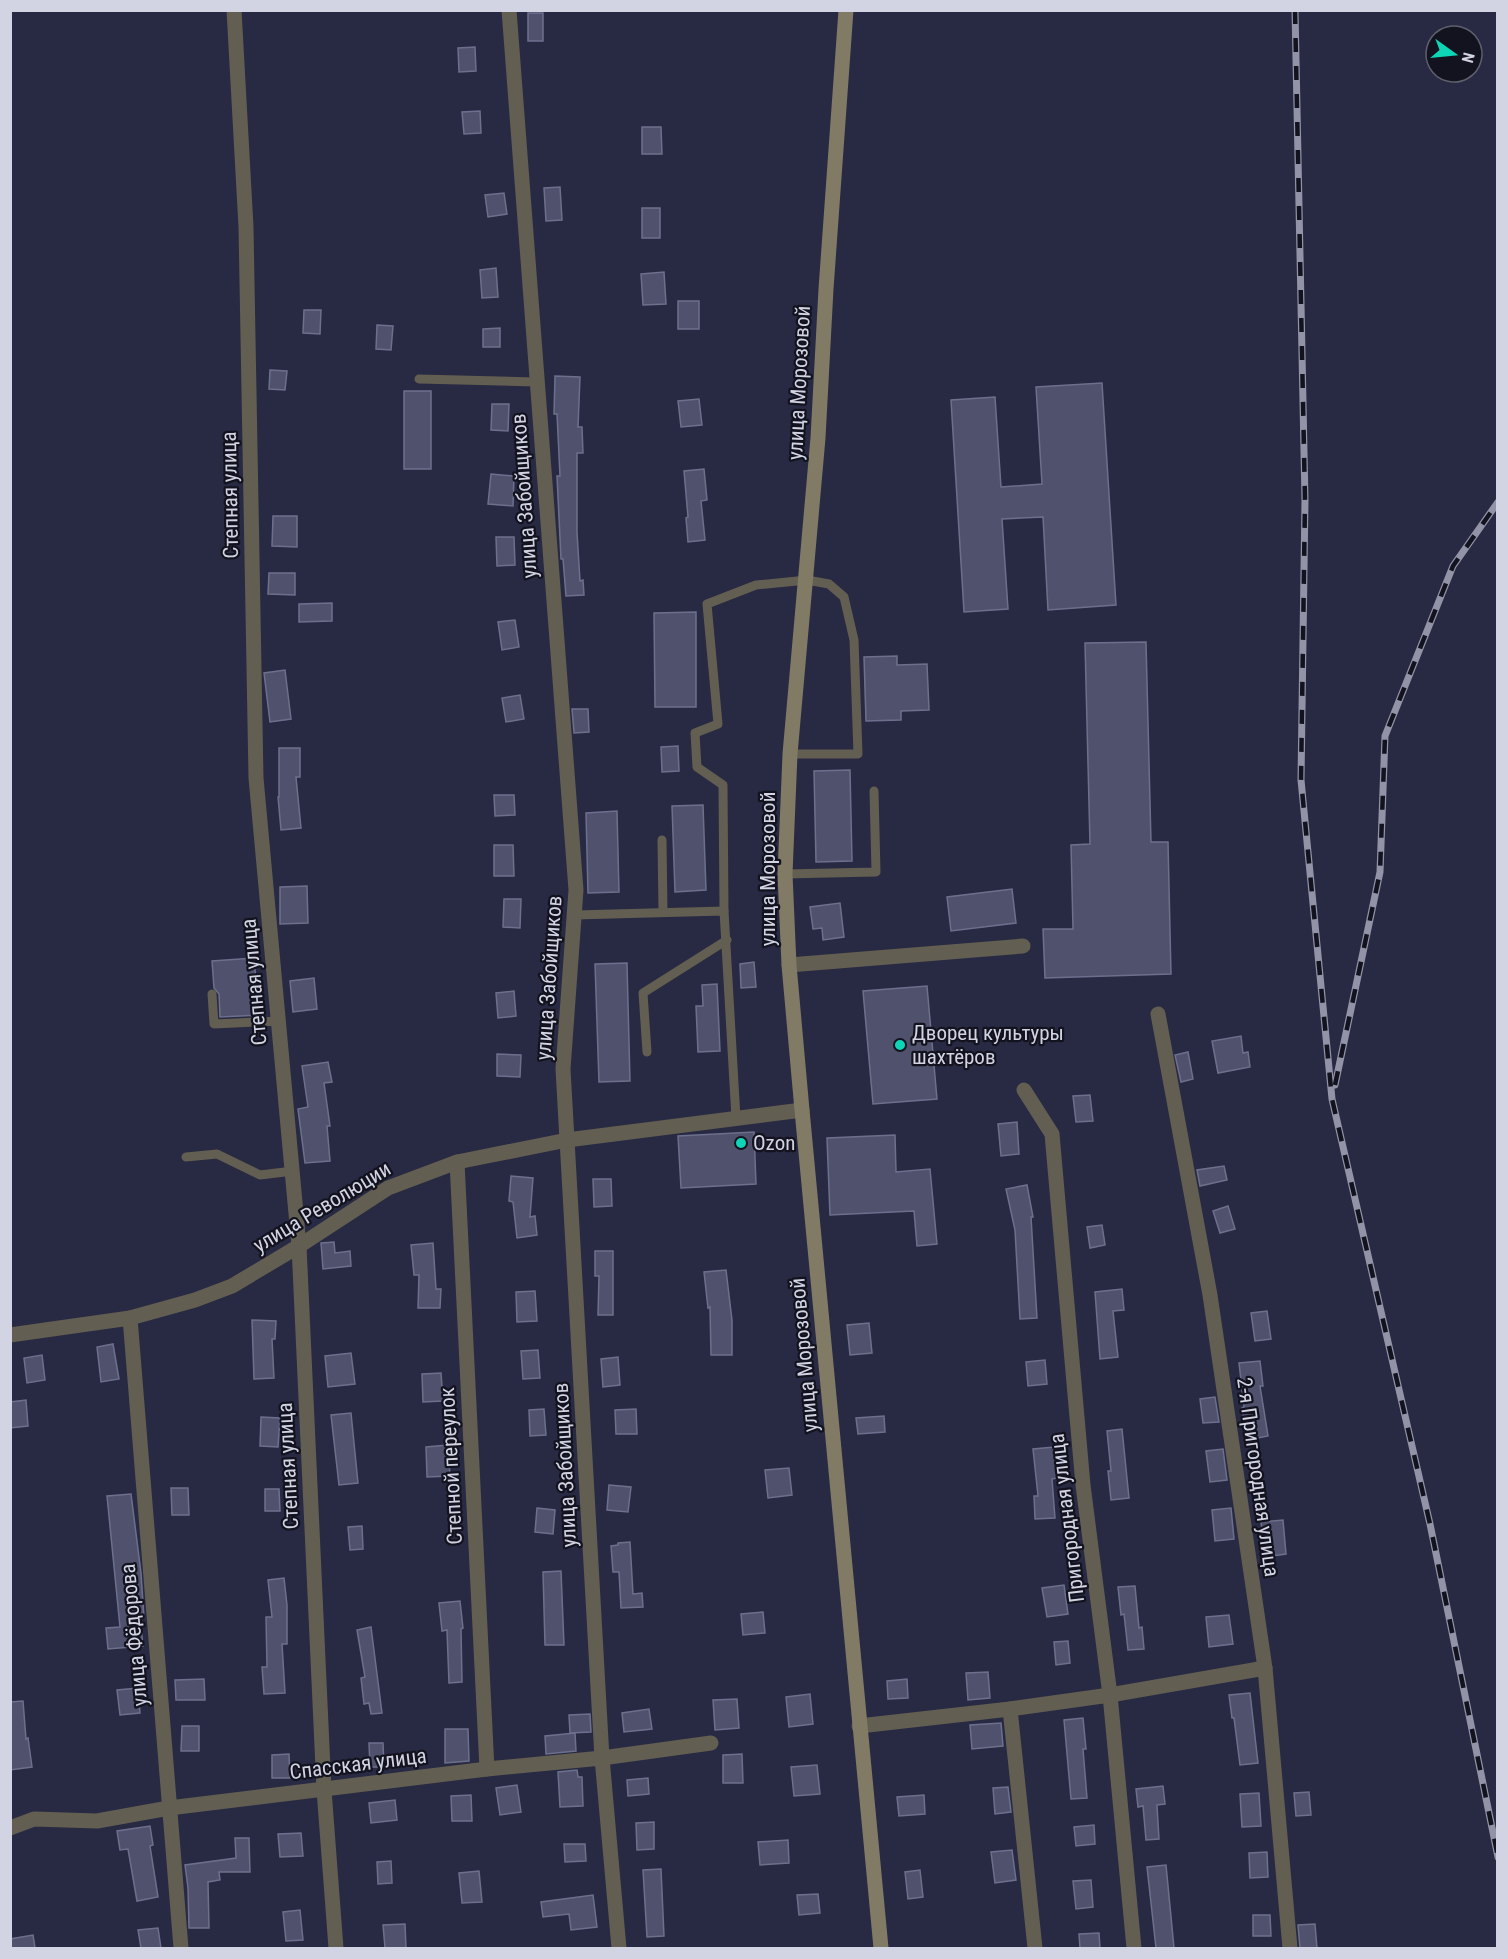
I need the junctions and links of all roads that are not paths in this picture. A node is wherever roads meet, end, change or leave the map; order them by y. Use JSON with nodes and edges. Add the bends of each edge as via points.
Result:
{"nodes":[{"id":1,"x":234,"y":10,"type":"edge"},
{"id":2,"x":508,"y":10,"type":"edge"},
{"id":3,"x":846,"y":10,"type":"edge"},
{"id":4,"x":419,"y":379,"type":"dead end"},
{"id":5,"x":536,"y":382,"type":"junction"},
{"id":6,"x":807,"y":580,"type":"junction"},
{"id":7,"x":790,"y":754,"type":"junction"},
{"id":8,"x":874,"y":791,"type":"dead end"},
{"id":9,"x":662,"y":840,"type":"dead end"},
{"id":10,"x":785,"y":874,"type":"junction"},
{"id":11,"x":724,"y":911,"type":"junction"},
{"id":12,"x":663,"y":912,"type":"junction"},
{"id":13,"x":575,"y":915,"type":"junction"},
{"id":14,"x":727,"y":940,"type":"junction"},
{"id":15,"x":1023,"y":946,"type":"dead end"},
{"id":16,"x":789,"y":966,"type":"junction"},
{"id":17,"x":212,"y":994,"type":"dead end"},
{"id":18,"x":1158,"y":1014,"type":"dead end"},
{"id":19,"x":279,"y":1021,"type":"junction"},
{"id":20,"x":646,"y":1052,"type":"dead end"},
{"id":21,"x":1024,"y":1090,"type":"dead end"},
{"id":22,"x":802,"y":1110,"type":"junction"},
{"id":23,"x":736,"y":1118,"type":"junction"},
{"id":24,"x":567,"y":1140,"type":"junction"},
{"id":25,"x":186,"y":1157,"type":"dead end"},
{"id":26,"x":457,"y":1162,"type":"junction"},
{"id":27,"x":293,"y":1171,"type":"junction"},
{"id":28,"x":299,"y":1245,"type":"junction"},
{"id":29,"x":130,"y":1318,"type":"junction"},
{"id":30,"x":10,"y":1335,"type":"edge"},
{"id":31,"x":1265,"y":1668,"type":"junction"},
{"id":32,"x":1110,"y":1695,"type":"junction"},
{"id":33,"x":1010,"y":1709,"type":"junction"},
{"id":34,"x":859,"y":1726,"type":"junction"},
{"id":35,"x":711,"y":1743,"type":"dead end"},
{"id":36,"x":602,"y":1758,"type":"junction"},
{"id":37,"x":487,"y":1769,"type":"junction"},
{"id":38,"x":324,"y":1790,"type":"junction"},
{"id":39,"x":168,"y":1808,"type":"junction"},
{"id":40,"x":10,"y":1828,"type":"edge"},
{"id":41,"x":181,"y":1948,"type":"edge"},
{"id":42,"x":336,"y":1948,"type":"edge"},
{"id":43,"x":619,"y":1948,"type":"edge"},
{"id":44,"x":881,"y":1948,"type":"edge"},
{"id":45,"x":1035,"y":1948,"type":"edge"},
{"id":46,"x":1134,"y":1948,"type":"edge"},
{"id":47,"x":1290,"y":1948,"type":"edge"}],
"edges":[{"from":1,"to":19,"type":"street","name":"Степная улица","via":[[246,227],[256,778]]},
{"from":2,"to":5,"type":"street","name":"улица Забойщиков"},
{"from":3,"to":6,"type":"main road","name":"улица Морозовой"},
{"from":4,"to":5,"type":"lane"},
{"from":5,"to":13,"type":"street","name":"улица Забойщиков"},
{"from":6,"to":7,"type":"main road","name":"улица Морозовой"},
{"from":6,"to":7,"type":"lane","via":[[829,584],[844,597],[854,640],[858,754]]},
{"from":6,"to":11,"type":"lane","via":[[756,585],[707,604],[718,724],[695,733],[697,767],[723,785]]},
{"from":7,"to":10,"type":"main road","name":"улица Морозовой"},
{"from":8,"to":10,"type":"lane","via":[[876,872]]},
{"from":9,"to":12,"type":"lane"},
{"from":10,"to":16,"type":"main road","name":"улица Морозовой"},
{"from":11,"to":12,"type":"lane"},
{"from":11,"to":14,"type":"lane"},
{"from":12,"to":13,"type":"lane"},
{"from":13,"to":24,"type":"street","name":"улица Забойщиков","via":[[563,1069]]},
{"from":14,"to":20,"type":"lane","via":[[643,993]]},
{"from":14,"to":23,"type":"lane"},
{"from":15,"to":16,"type":"street"},
{"from":16,"to":22,"type":"main road","name":"улица Морозовой"},
{"from":17,"to":19,"type":"lane","via":[[213,1024]]},
{"from":18,"to":31,"type":"street","name":"2-я Пригородная улица","via":[[1210,1295]]},
{"from":19,"to":27,"type":"street","name":"Степная улица"},
{"from":21,"to":32,"type":"street","name":"Пригородная улица","via":[[1052,1134],[1083,1485]]},
{"from":22,"to":23,"type":"street","name":"улица Революции"},
{"from":22,"to":34,"type":"main road","name":"улица Морозовой"},
{"from":23,"to":24,"type":"street","name":"улица Революции"},
{"from":24,"to":26,"type":"street","name":"улица Революции"},
{"from":24,"to":36,"type":"street","name":"улица Забойщиков"},
{"from":25,"to":27,"type":"lane","via":[[217,1154],[260,1175]]},
{"from":26,"to":28,"type":"street","name":"улица Революции","via":[[388,1188]]},
{"from":26,"to":37,"type":"street","name":"Степной переулок"},
{"from":27,"to":28,"type":"street","name":"Степная улица"},
{"from":28,"to":29,"type":"street","name":"улица Революции","via":[[232,1286]]},
{"from":28,"to":38,"type":"street","name":"Степная улица"},
{"from":29,"to":30,"type":"street","name":"улица Революции"},
{"from":29,"to":39,"type":"street","name":"улица Фёдорова"},
{"from":31,"to":32,"type":"street"},
{"from":31,"to":47,"type":"street","name":"2-я Пригородная улица"},
{"from":32,"to":33,"type":"street"},
{"from":32,"to":46,"type":"street","name":"Пригородная улица"},
{"from":33,"to":34,"type":"street"},
{"from":33,"to":45,"type":"street"},
{"from":34,"to":44,"type":"main road","name":"улица Морозовой"},
{"from":35,"to":36,"type":"street","name":"Спасская улица"},
{"from":36,"to":37,"type":"street","name":"Спасская улица"},
{"from":36,"to":43,"type":"street","name":"улица Забойщиков"},
{"from":37,"to":38,"type":"street","name":"Спасская улица"},
{"from":38,"to":39,"type":"street","name":"Спасская улица"},
{"from":38,"to":42,"type":"street","name":"Степная улица"},
{"from":39,"to":40,"type":"street","name":"Спасская улица","via":[[97,1821],[34,1819]]},
{"from":39,"to":41,"type":"street","name":"улица Фёдорова"}]}
